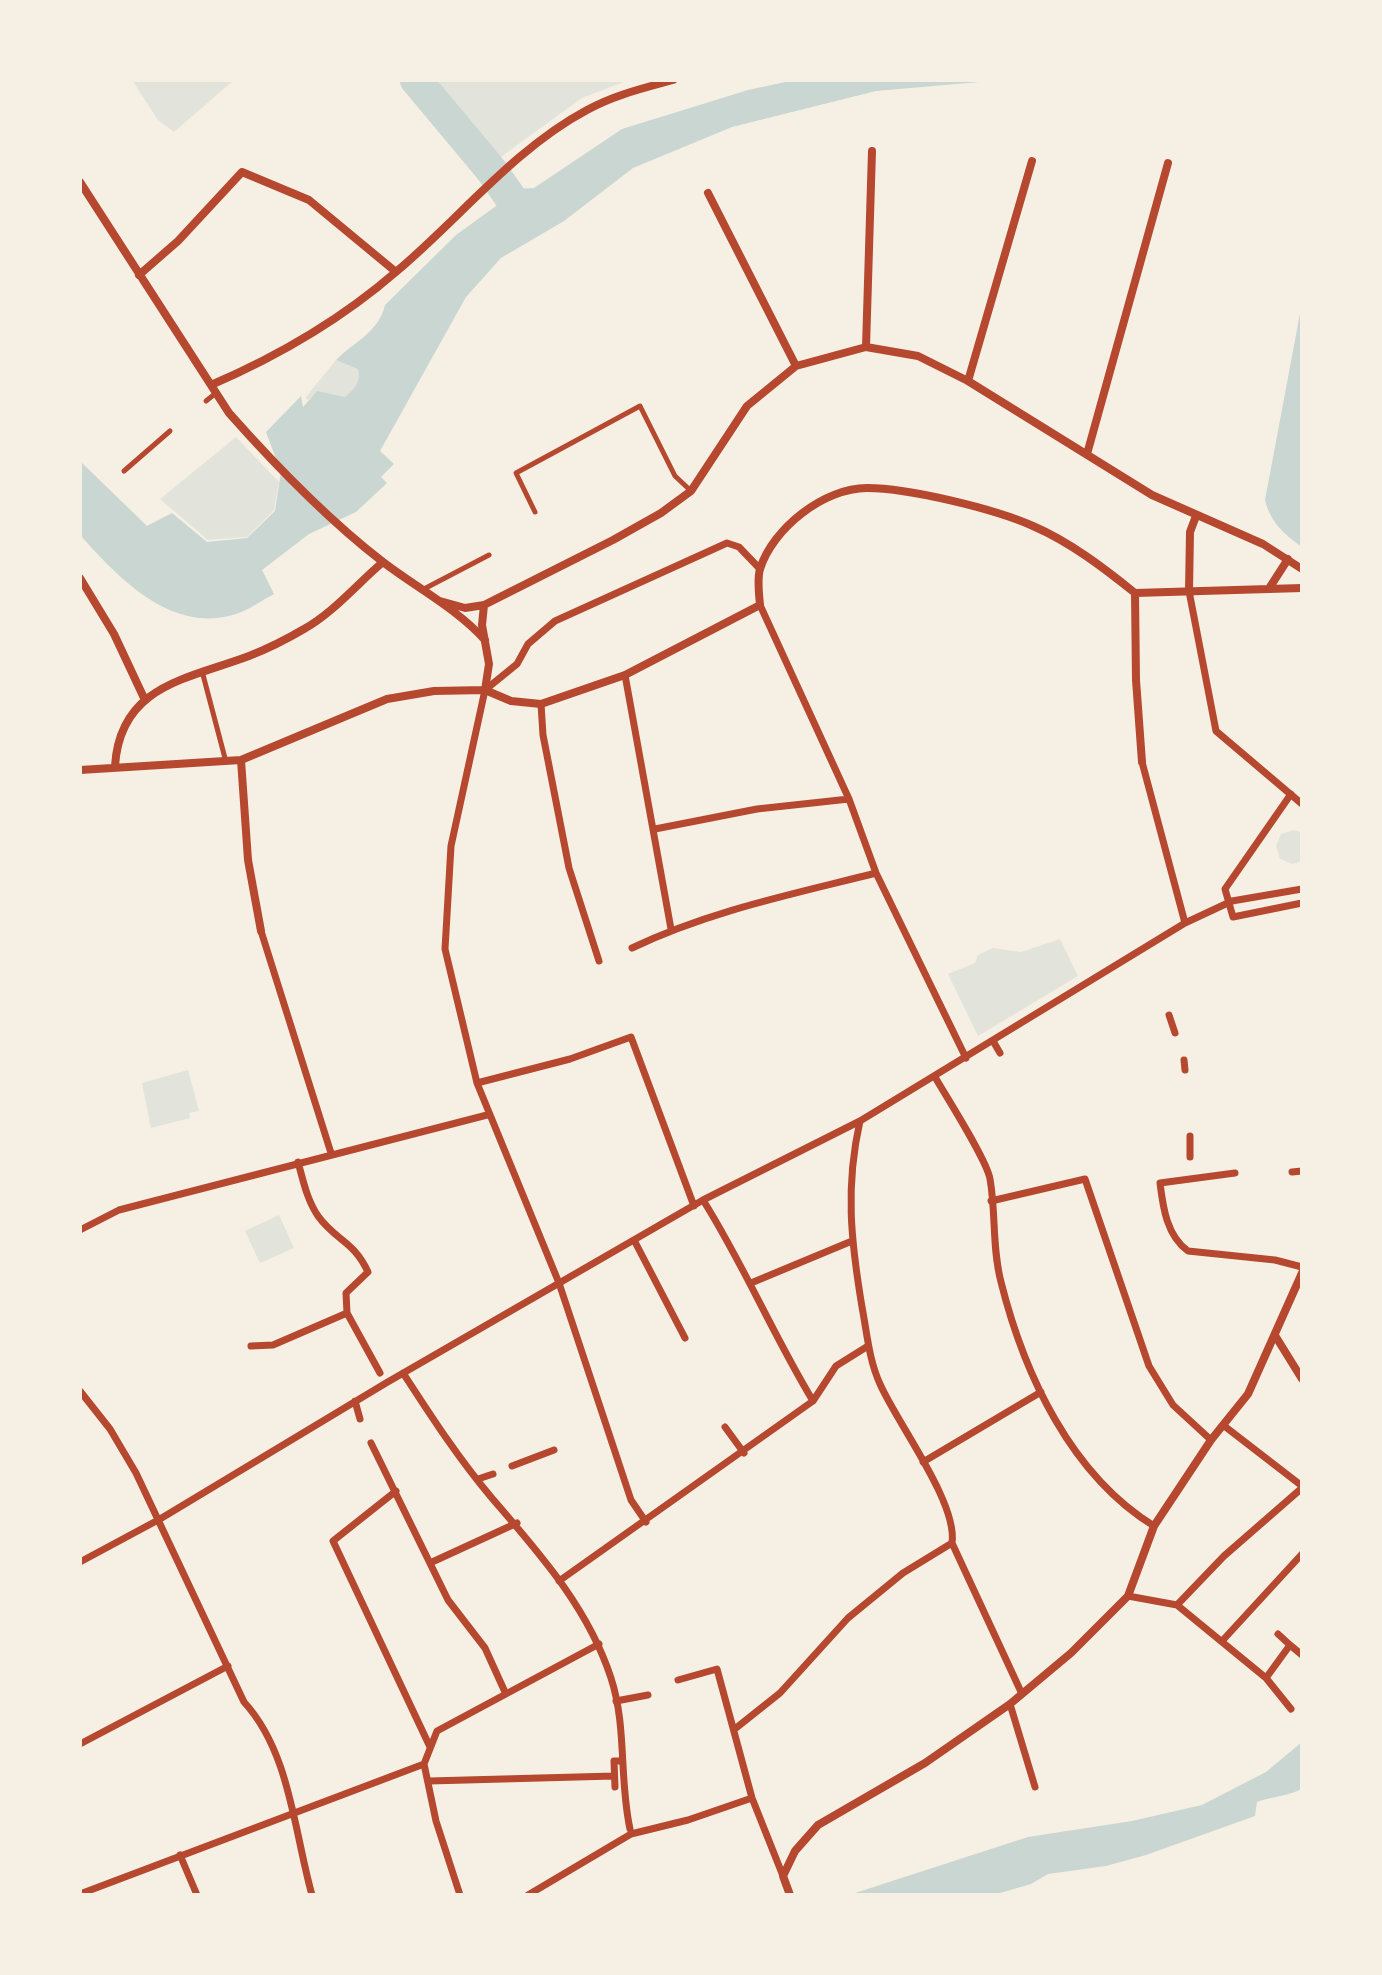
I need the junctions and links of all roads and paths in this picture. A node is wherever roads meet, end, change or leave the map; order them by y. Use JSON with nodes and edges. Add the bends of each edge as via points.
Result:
{"nodes":[{"id":1,"x":673,"y":80,"type":"edge"},
{"id":2,"x":872,"y":151,"type":"dead end"},
{"id":3,"x":1032,"y":161,"type":"dead end"},
{"id":4,"x":1168,"y":163,"type":"dead end"},
{"id":5,"x":80,"y":182,"type":"edge"},
{"id":6,"x":708,"y":193,"type":"dead end"},
{"id":7,"x":396,"y":272,"type":"junction"},
{"id":8,"x":139,"y":275,"type":"junction"},
{"id":9,"x":866,"y":347,"type":"junction"},
{"id":10,"x":796,"y":366,"type":"junction"},
{"id":11,"x":968,"y":381,"type":"junction"},
{"id":12,"x":213,"y":389,"type":"junction"},
{"id":13,"x":206,"y":401,"type":"dead end"},
{"id":14,"x":170,"y":431,"type":"dead end"},
{"id":15,"x":1087,"y":454,"type":"junction"},
{"id":16,"x":124,"y":471,"type":"dead end"},
{"id":17,"x":691,"y":491,"type":"junction"},
{"id":18,"x":535,"y":512,"type":"dead end"},
{"id":19,"x":1196,"y":516,"type":"junction"},
{"id":20,"x":489,"y":555,"type":"dead end"},
{"id":21,"x":1288,"y":559,"type":"junction"},
{"id":22,"x":383,"y":562,"type":"junction"},
{"id":23,"x":760,"y":569,"type":"junction"},
{"id":24,"x":1302,"y":569,"type":"edge"},
{"id":25,"x":80,"y":578,"type":"edge"},
{"id":26,"x":1270,"y":587,"type":"junction"},
{"id":27,"x":1302,"y":588,"type":"edge"},
{"id":28,"x":422,"y":590,"type":"junction"},
{"id":29,"x":1189,"y":591,"type":"junction"},
{"id":30,"x":1135,"y":593,"type":"junction"},
{"id":31,"x":440,"y":601,"type":"junction"},
{"id":32,"x":484,"y":605,"type":"junction"},
{"id":33,"x":760,"y":605,"type":"junction"},
{"id":34,"x":485,"y":640,"type":"junction"},
{"id":35,"x":202,"y":670,"type":"junction"},
{"id":36,"x":625,"y":675,"type":"junction"},
{"id":37,"x":485,"y":690,"type":"junction"},
{"id":38,"x":144,"y":698,"type":"junction"},
{"id":39,"x":541,"y":704,"type":"junction"},
{"id":40,"x":241,"y":760,"type":"junction"},
{"id":41,"x":226,"y":762,"type":"junction"},
{"id":42,"x":1142,"y":762,"type":"joint"},
{"id":43,"x":115,"y":766,"type":"junction"},
{"id":44,"x":80,"y":770,"type":"edge"},
{"id":45,"x":1290,"y":794,"type":"junction"},
{"id":46,"x":849,"y":799,"type":"junction"},
{"id":47,"x":1302,"y":804,"type":"edge"},
{"id":48,"x":655,"y":829,"type":"junction"},
{"id":49,"x":876,"y":873,"type":"junction"},
{"id":50,"x":1302,"y":889,"type":"edge"},
{"id":51,"x":1229,"y":903,"type":"junction"},
{"id":52,"x":1302,"y":903,"type":"edge"},
{"id":53,"x":1185,"y":923,"type":"junction"},
{"id":54,"x":671,"y":929,"type":"junction"},
{"id":55,"x":261,"y":931,"type":"joint"},
{"id":56,"x":632,"y":948,"type":"dead end"},
{"id":57,"x":599,"y":961,"type":"dead end"},
{"id":58,"x":1169,"y":1015,"type":"dead end"},
{"id":59,"x":1175,"y":1033,"type":"dead end"},
{"id":60,"x":993,"y":1041,"type":"junction"},
{"id":61,"x":1000,"y":1053,"type":"dead end"},
{"id":62,"x":966,"y":1058,"type":"junction"},
{"id":63,"x":1184,"y":1060,"type":"dead end"},
{"id":64,"x":1185,"y":1070,"type":"dead end"},
{"id":65,"x":935,"y":1077,"type":"junction"},
{"id":66,"x":477,"y":1083,"type":"junction"},
{"id":67,"x":487,"y":1115,"type":"junction"},
{"id":68,"x":860,"y":1121,"type":"junction"},
{"id":69,"x":1190,"y":1136,"type":"dead end"},
{"id":70,"x":331,"y":1153,"type":"junction"},
{"id":71,"x":1190,"y":1157,"type":"dead end"},
{"id":72,"x":298,"y":1162,"type":"junction"},
{"id":73,"x":1302,"y":1171,"type":"edge"},
{"id":74,"x":1292,"y":1172,"type":"dead end"},
{"id":75,"x":1235,"y":1173,"type":"dead end"},
{"id":76,"x":703,"y":1200,"type":"junction"},
{"id":77,"x":991,"y":1201,"type":"junction"},
{"id":78,"x":694,"y":1206,"type":"junction"},
{"id":79,"x":80,"y":1230,"type":"edge"},
{"id":80,"x":634,"y":1240,"type":"junction"},
{"id":81,"x":852,"y":1241,"type":"junction"},
{"id":82,"x":1302,"y":1270,"type":"edge"},
{"id":83,"x":559,"y":1283,"type":"junction"},
{"id":84,"x":751,"y":1283,"type":"junction"},
{"id":85,"x":347,"y":1313,"type":"junction"},
{"id":86,"x":1276,"y":1337,"type":"junction"},
{"id":87,"x":685,"y":1338,"type":"dead end"},
{"id":88,"x":251,"y":1346,"type":"dead end"},
{"id":89,"x":868,"y":1346,"type":"junction"},
{"id":90,"x":403,"y":1373,"type":"junction"},
{"id":91,"x":383,"y":1379,"type":"junction"},
{"id":92,"x":1302,"y":1379,"type":"edge"},
{"id":93,"x":80,"y":1391,"type":"edge"},
{"id":94,"x":1041,"y":1392,"type":"junction"},
{"id":95,"x":814,"y":1400,"type":"junction"},
{"id":96,"x":355,"y":1401,"type":"junction"},
{"id":97,"x":360,"y":1419,"type":"dead end"},
{"id":98,"x":1223,"y":1425,"type":"junction"},
{"id":99,"x":725,"y":1427,"type":"dead end"},
{"id":100,"x":1211,"y":1440,"type":"junction"},
{"id":101,"x":371,"y":1443,"type":"dead end"},
{"id":102,"x":554,"y":1450,"type":"dead end"},
{"id":103,"x":744,"y":1453,"type":"junction"},
{"id":104,"x":923,"y":1462,"type":"junction"},
{"id":105,"x":512,"y":1466,"type":"dead end"},
{"id":106,"x":493,"y":1474,"type":"dead end"},
{"id":107,"x":478,"y":1479,"type":"junction"},
{"id":108,"x":1302,"y":1487,"type":"edge"},
{"id":109,"x":396,"y":1491,"type":"junction"},
{"id":110,"x":160,"y":1519,"type":"junction"},
{"id":111,"x":646,"y":1522,"type":"junction"},
{"id":112,"x":517,"y":1523,"type":"junction"},
{"id":113,"x":1154,"y":1526,"type":"junction"},
{"id":114,"x":952,"y":1543,"type":"junction"},
{"id":115,"x":1302,"y":1554,"type":"edge"},
{"id":116,"x":80,"y":1562,"type":"edge"},
{"id":117,"x":430,"y":1563,"type":"junction"},
{"id":118,"x":559,"y":1581,"type":"junction"},
{"id":119,"x":1128,"y":1596,"type":"junction"},
{"id":120,"x":1177,"y":1605,"type":"junction"},
{"id":121,"x":1278,"y":1634,"type":"dead end"},
{"id":122,"x":1223,"y":1640,"type":"junction"},
{"id":123,"x":599,"y":1644,"type":"junction"},
{"id":124,"x":1290,"y":1645,"type":"junction"},
{"id":125,"x":1302,"y":1655,"type":"edge"},
{"id":126,"x":228,"y":1666,"type":"junction"},
{"id":127,"x":1266,"y":1678,"type":"junction"},
{"id":128,"x":678,"y":1680,"type":"dead end"},
{"id":129,"x":505,"y":1692,"type":"junction"},
{"id":130,"x":1022,"y":1694,"type":"junction"},
{"id":131,"x":648,"y":1695,"type":"dead end"},
{"id":132,"x":616,"y":1701,"type":"junction"},
{"id":133,"x":1010,"y":1704,"type":"junction"},
{"id":134,"x":1291,"y":1709,"type":"dead end"},
{"id":135,"x":736,"y":1728,"type":"junction"},
{"id":136,"x":80,"y":1744,"type":"edge"},
{"id":137,"x":430,"y":1747,"type":"junction"},
{"id":138,"x":621,"y":1761,"type":"junction"},
{"id":139,"x":424,"y":1764,"type":"junction"},
{"id":140,"x":614,"y":1776,"type":"junction"},
{"id":141,"x":429,"y":1781,"type":"junction"},
{"id":142,"x":615,"y":1787,"type":"dead end"},
{"id":143,"x":1035,"y":1787,"type":"dead end"},
{"id":144,"x":752,"y":1798,"type":"junction"},
{"id":145,"x":292,"y":1812,"type":"junction"},
{"id":146,"x":630,"y":1831,"type":"junction"},
{"id":147,"x":180,"y":1855,"type":"junction"},
{"id":148,"x":783,"y":1876,"type":"junction"},
{"id":149,"x":789,"y":1892,"type":"edge"},
{"id":150,"x":80,"y":1894,"type":"edge"},
{"id":151,"x":197,"y":1895,"type":"edge"},
{"id":152,"x":312,"y":1895,"type":"edge"},
{"id":153,"x":460,"y":1895,"type":"edge"},
{"id":154,"x":528,"y":1895,"type":"edge"}],
"edges":[{"from":1,"to":7,"type":"street","via":[[586,110],[503,173]]},
{"from":2,"to":9,"type":"street"},
{"from":3,"to":11,"type":"street"},
{"from":4,"to":15,"type":"street"},
{"from":5,"to":8,"type":"street"},
{"from":6,"to":10,"type":"street"},
{"from":7,"to":8,"type":"street","via":[[309,200],[242,172]]},
{"from":7,"to":12,"type":"street","via":[[331,321]]},
{"from":8,"to":12,"type":"street"},
{"from":9,"to":10,"type":"street"},
{"from":9,"to":11,"type":"street","via":[[918,356]]},
{"from":10,"to":17,"type":"street","via":[[747,406]]},
{"from":11,"to":15,"type":"street"},
{"from":12,"to":13,"type":"lane"},
{"from":12,"to":22,"type":"street","via":[[252,439]]},
{"from":14,"to":16,"type":"lane"},
{"from":15,"to":19,"type":"street"},
{"from":17,"to":18,"type":"lane","via":[[675,476],[640,406],[516,473]]},
{"from":17,"to":32,"type":"street","via":[[613,540]]},
{"from":19,"to":21,"type":"street"},
{"from":19,"to":29,"type":"street","via":[[1190,532]]},
{"from":20,"to":28,"type":"lane"},
{"from":21,"to":24,"type":"street"},
{"from":21,"to":26,"type":"street"},
{"from":22,"to":28,"type":"street"},
{"from":22,"to":35,"type":"street","via":[[307,628],[250,656]]},
{"from":23,"to":30,"type":"street","via":[[793,521],[814,504],[849,491],[884,490],[945,501],[1043,530]]},
{"from":23,"to":33,"type":"street"},
{"from":23,"to":37,"type":"street","via":[[739,547],[727,543],[555,621]]},
{"from":25,"to":38,"type":"street"},
{"from":26,"to":27,"type":"street"},
{"from":26,"to":29,"type":"street"},
{"from":28,"to":31,"type":"street"},
{"from":29,"to":30,"type":"street"},
{"from":29,"to":45,"type":"street","via":[[1216,731]]},
{"from":30,"to":42,"type":"street"},
{"from":31,"to":32,"type":"street","via":[[465,608]]},
{"from":31,"to":34,"type":"street"},
{"from":32,"to":34,"type":"street"},
{"from":33,"to":36,"type":"street"},
{"from":33,"to":46,"type":"street"},
{"from":34,"to":37,"type":"street"},
{"from":35,"to":38,"type":"street"},
{"from":35,"to":41,"type":"lane"},
{"from":36,"to":39,"type":"street"},
{"from":36,"to":48,"type":"street"},
{"from":37,"to":39,"type":"street","via":[[511,701]]},
{"from":37,"to":40,"type":"street","via":[[387,699]]},
{"from":37,"to":66,"type":"street","via":[[451,846],[445,949]]},
{"from":38,"to":43,"type":"street","via":[[117,745]]},
{"from":39,"to":57,"type":"street","via":[[569,868]]},
{"from":40,"to":41,"type":"street"},
{"from":40,"to":55,"type":"street","via":[[248,860]]},
{"from":41,"to":43,"type":"street"},
{"from":42,"to":53,"type":"street"},
{"from":43,"to":44,"type":"street"},
{"from":45,"to":47,"type":"street"},
{"from":45,"to":51,"type":"street","via":[[1225,889]]},
{"from":46,"to":48,"type":"street","via":[[757,809]]},
{"from":46,"to":49,"type":"street"},
{"from":48,"to":54,"type":"street"},
{"from":49,"to":54,"type":"street"},
{"from":49,"to":62,"type":"street"},
{"from":50,"to":51,"type":"street"},
{"from":51,"to":52,"type":"street","via":[[1233,917]]},
{"from":51,"to":53,"type":"street"},
{"from":53,"to":60,"type":"street"},
{"from":54,"to":56,"type":"street"},
{"from":55,"to":70,"type":"street"},
{"from":58,"to":59,"type":"street"},
{"from":60,"to":61,"type":"street"},
{"from":60,"to":62,"type":"street"},
{"from":62,"to":65,"type":"street"},
{"from":63,"to":64,"type":"street"},
{"from":65,"to":68,"type":"street"},
{"from":65,"to":77,"type":"street","via":[[990,1177]]},
{"from":66,"to":67,"type":"street"},
{"from":66,"to":78,"type":"street","via":[[631,1037]]},
{"from":67,"to":70,"type":"street"},
{"from":67,"to":83,"type":"street"},
{"from":68,"to":76,"type":"street"},
{"from":68,"to":81,"type":"street","via":[[850,1163]]},
{"from":69,"to":71,"type":"street"},
{"from":70,"to":72,"type":"street"},
{"from":72,"to":79,"type":"street","via":[[119,1210]]},
{"from":72,"to":85,"type":"street","via":[[317,1215],[356,1248],[368,1272],[346,1293]]},
{"from":73,"to":74,"type":"street"},
{"from":75,"to":82,"type":"street","via":[[1160,1183],[1178,1244],[1188,1251],[1275,1260]]},
{"from":76,"to":78,"type":"street"},
{"from":76,"to":84,"type":"street"},
{"from":77,"to":94,"type":"street","via":[[1001,1283]]},
{"from":77,"to":100,"type":"street","via":[[1085,1179],[1154,1377],[1173,1405]]},
{"from":78,"to":80,"type":"street"},
{"from":80,"to":83,"type":"street"},
{"from":80,"to":87,"type":"street"},
{"from":81,"to":84,"type":"street"},
{"from":81,"to":89,"type":"street"},
{"from":82,"to":86,"type":"street"},
{"from":83,"to":90,"type":"street"},
{"from":83,"to":111,"type":"street","via":[[601,1430]]},
{"from":84,"to":95,"type":"street","via":[[772,1332]]},
{"from":85,"to":88,"type":"street","via":[[273,1345]]},
{"from":85,"to":91,"type":"street"},
{"from":86,"to":92,"type":"street"},
{"from":86,"to":98,"type":"street","via":[[1248,1394]]},
{"from":89,"to":95,"type":"street","via":[[836,1366]]},
{"from":89,"to":104,"type":"street","via":[[880,1384]]},
{"from":90,"to":91,"type":"street"},
{"from":90,"to":107,"type":"street"},
{"from":91,"to":96,"type":"street"},
{"from":93,"to":110,"type":"street","via":[[110,1429]]},
{"from":94,"to":104,"type":"street"},
{"from":94,"to":113,"type":"street","via":[[1097,1479]]},
{"from":95,"to":103,"type":"street"},
{"from":96,"to":97,"type":"street"},
{"from":96,"to":110,"type":"street"},
{"from":98,"to":100,"type":"street"},
{"from":98,"to":108,"type":"street"},
{"from":99,"to":103,"type":"street"},
{"from":100,"to":113,"type":"street"},
{"from":101,"to":109,"type":"street"},
{"from":102,"to":105,"type":"street"},
{"from":103,"to":111,"type":"street"},
{"from":104,"to":114,"type":"street","via":[[954,1529]]},
{"from":106,"to":107,"type":"street"},
{"from":107,"to":112,"type":"street"},
{"from":108,"to":120,"type":"street"},
{"from":109,"to":117,"type":"street"},
{"from":109,"to":137,"type":"street","via":[[333,1541]]},
{"from":110,"to":116,"type":"street"},
{"from":110,"to":126,"type":"street"},
{"from":111,"to":118,"type":"street"},
{"from":112,"to":117,"type":"street"},
{"from":112,"to":118,"type":"street"},
{"from":113,"to":119,"type":"street"},
{"from":114,"to":130,"type":"street"},
{"from":114,"to":135,"type":"street","via":[[903,1573],[848,1618],[780,1693]]},
{"from":115,"to":122,"type":"street"},
{"from":117,"to":129,"type":"street","via":[[448,1600],[485,1648]]},
{"from":118,"to":123,"type":"street"},
{"from":119,"to":120,"type":"street"},
{"from":119,"to":130,"type":"street"},
{"from":120,"to":122,"type":"street"},
{"from":121,"to":124,"type":"street"},
{"from":122,"to":127,"type":"street"},
{"from":123,"to":129,"type":"street"},
{"from":123,"to":132,"type":"street"},
{"from":124,"to":125,"type":"street"},
{"from":124,"to":127,"type":"street"},
{"from":126,"to":136,"type":"street"},
{"from":126,"to":145,"type":"street","via":[[244,1702],[263,1722]]},
{"from":127,"to":134,"type":"street"},
{"from":128,"to":135,"type":"street","via":[[717,1669]]},
{"from":129,"to":137,"type":"street","via":[[437,1731]]},
{"from":130,"to":133,"type":"street"},
{"from":131,"to":132,"type":"street"},
{"from":132,"to":138,"type":"street","via":[[623,1731]]},
{"from":133,"to":143,"type":"street"},
{"from":133,"to":148,"type":"street","via":[[925,1763],[818,1825],[795,1851]]},
{"from":135,"to":144,"type":"street"},
{"from":137,"to":139,"type":"street"},
{"from":138,"to":140,"type":"street","via":[[614,1761]]},
{"from":138,"to":146,"type":"street"},
{"from":139,"to":141,"type":"street"},
{"from":139,"to":145,"type":"street"},
{"from":140,"to":141,"type":"street"},
{"from":140,"to":142,"type":"street"},
{"from":141,"to":153,"type":"street"},
{"from":144,"to":146,"type":"street","via":[[688,1820]]},
{"from":144,"to":148,"type":"street"},
{"from":145,"to":147,"type":"street"},
{"from":145,"to":152,"type":"street"},
{"from":146,"to":154,"type":"street"},
{"from":147,"to":150,"type":"street"},
{"from":147,"to":151,"type":"street"},
{"from":148,"to":149,"type":"street"}]}
